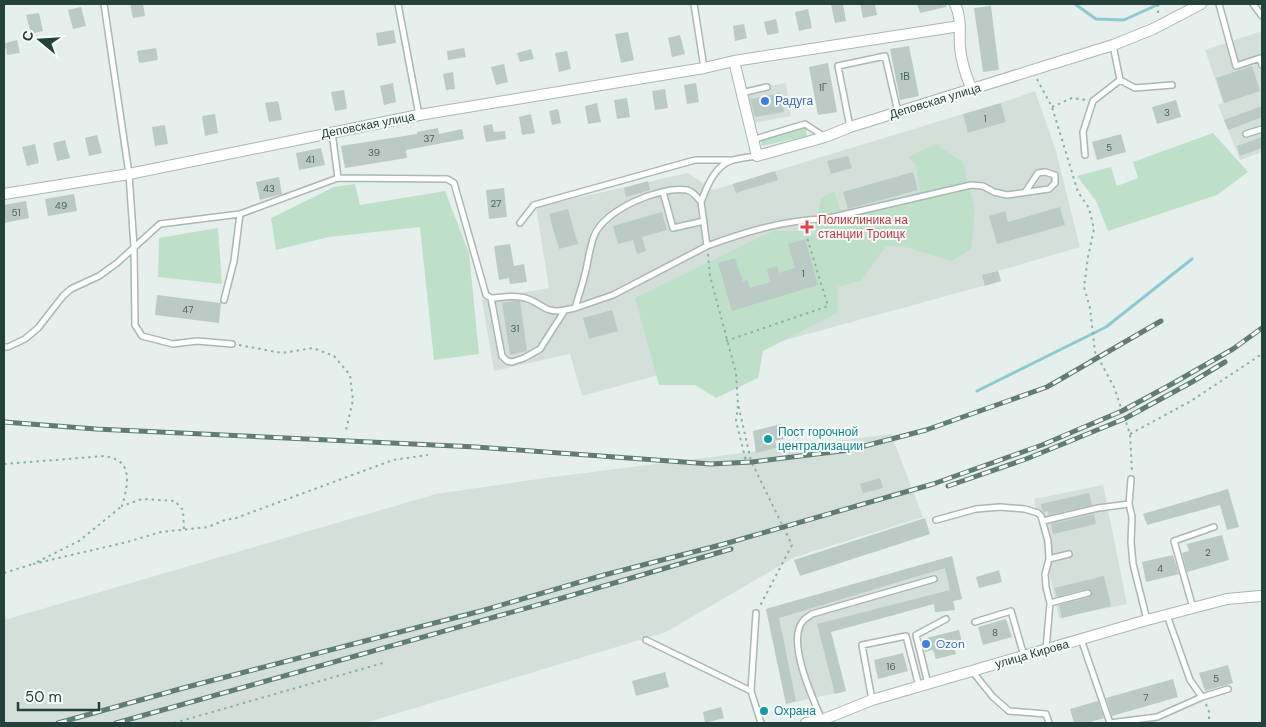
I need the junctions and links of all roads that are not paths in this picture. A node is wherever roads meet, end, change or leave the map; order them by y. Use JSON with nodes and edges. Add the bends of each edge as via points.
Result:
{"nodes":[{"id":1,"x":104,"y":4,"type":"edge"},
{"id":2,"x":398,"y":4,"type":"edge"},
{"id":3,"x":694,"y":4,"type":"edge"},
{"id":4,"x":955,"y":4,"type":"edge"},
{"id":5,"x":1201,"y":4,"type":"edge"},
{"id":6,"x":1219,"y":4,"type":"edge"},
{"id":7,"x":1253,"y":4,"type":"edge"},
{"id":8,"x":1262,"y":16,"type":"edge"},
{"id":9,"x":960,"y":26,"type":"junction"},
{"id":10,"x":1113,"y":44,"type":"junction"},
{"id":11,"x":734,"y":61,"type":"junction"},
{"id":12,"x":1262,"y":64,"type":"edge"},
{"id":13,"x":704,"y":68,"type":"junction"},
{"id":14,"x":1120,"y":80,"type":"junction"},
{"id":15,"x":1172,"y":86,"type":"dead end"},
{"id":16,"x":767,"y":88,"type":"dead end"},
{"id":17,"x":972,"y":90,"type":"junction"},
{"id":18,"x":741,"y":94,"type":"junction"},
{"id":19,"x":898,"y":112,"type":"junction"},
{"id":20,"x":419,"y":115,"type":"junction"},
{"id":21,"x":850,"y":127,"type":"junction"},
{"id":22,"x":1262,"y":129,"type":"edge"},
{"id":23,"x":332,"y":132,"type":"junction"},
{"id":24,"x":1246,"y":134,"type":"dead end"},
{"id":25,"x":825,"y":137,"type":"junction"},
{"id":26,"x":752,"y":140,"type":"junction"},
{"id":27,"x":1085,"y":155,"type":"dead end"},
{"id":28,"x":757,"y":156,"type":"junction"},
{"id":29,"x":732,"y":160,"type":"junction"},
{"id":30,"x":130,"y":174,"type":"junction"},
{"id":31,"x":338,"y":178,"type":"junction"},
{"id":32,"x":663,"y":192,"type":"junction"},
{"id":33,"x":1026,"y":192,"type":"junction"},
{"id":34,"x":4,"y":194,"type":"edge"},
{"id":35,"x":701,"y":202,"type":"junction"},
{"id":36,"x":240,"y":214,"type":"junction"},
{"id":37,"x":704,"y":221,"type":"junction"},
{"id":38,"x":520,"y":223,"type":"dead end"},
{"id":39,"x":707,"y":246,"type":"junction"},
{"id":40,"x":134,"y":247,"type":"junction"},
{"id":41,"x":491,"y":298,"type":"junction"},
{"id":42,"x":224,"y":300,"type":"dead end"},
{"id":43,"x":574,"y":308,"type":"junction"},
{"id":44,"x":565,"y":310,"type":"junction"},
{"id":45,"x":232,"y":344,"type":"road end"},
{"id":46,"x":4,"y":346,"type":"edge"},
{"id":47,"x":1132,"y":479,"type":"road end"},
{"id":48,"x":1130,"y":504,"type":"junction"},
{"id":49,"x":936,"y":520,"type":"dead end"},
{"id":50,"x":1043,"y":521,"type":"junction"},
{"id":51,"x":1214,"y":526,"type":"dead end"},
{"id":52,"x":1069,"y":554,"type":"dead end"},
{"id":53,"x":1049,"y":559,"type":"junction"},
{"id":54,"x":934,"y":579,"type":"dead end"},
{"id":55,"x":1088,"y":593,"type":"dead end"},
{"id":56,"x":1262,"y":597,"type":"edge"},
{"id":57,"x":1050,"y":604,"type":"junction"},
{"id":58,"x":1193,"y":608,"type":"junction"},
{"id":59,"x":756,"y":612,"type":"road end"},
{"id":60,"x":1167,"y":614,"type":"junction"},
{"id":61,"x":946,"y":619,"type":"dead end"},
{"id":62,"x":1147,"y":620,"type":"junction"},
{"id":63,"x":975,"y":622,"type":"dead end"},
{"id":64,"x":1081,"y":639,"type":"junction"},
{"id":65,"x":646,"y":640,"type":"dead end"},
{"id":66,"x":1046,"y":650,"type":"junction"},
{"id":67,"x":1024,"y":656,"type":"junction"},
{"id":68,"x":972,"y":672,"type":"junction"},
{"id":69,"x":924,"y":686,"type":"junction"},
{"id":70,"x":1228,"y":689,"type":"dead end"},
{"id":71,"x":751,"y":691,"type":"junction"},
{"id":72,"x":1202,"y":697,"type":"junction"},
{"id":73,"x":872,"y":700,"type":"junction"},
{"id":74,"x":823,"y":722,"type":"edge"},
{"id":75,"x":761,"y":723,"type":"edge"},
{"id":76,"x":806,"y":723,"type":"edge"},
{"id":77,"x":1049,"y":723,"type":"edge"},
{"id":78,"x":1110,"y":723,"type":"edge"}],
"edges":[{"from":1,"to":30,"type":"lane"},
{"from":2,"to":20,"type":"lane"},
{"from":3,"to":13,"type":"lane"},
{"from":4,"to":9,"type":"street"},
{"from":5,"to":10,"type":"street","name":"Деповская улица"},
{"from":6,"to":12,"type":"lane","via":[[1236,66],[1260,58]]},
{"from":7,"to":8,"type":"lane"},
{"from":9,"to":11,"type":"street","name":"Деповская улица"},
{"from":9,"to":17,"type":"street","via":[[964,71]]},
{"from":10,"to":14,"type":"lane"},
{"from":10,"to":17,"type":"street","name":"Деповская улица"},
{"from":11,"to":13,"type":"street","name":"Деповская улица"},
{"from":11,"to":18,"type":"street"},
{"from":13,"to":20,"type":"street","name":"Деповская улица"},
{"from":14,"to":15,"type":"lane","via":[[1135,88]]},
{"from":14,"to":27,"type":"lane","via":[[1093,100],[1083,132]]},
{"from":16,"to":18,"type":"lane"},
{"from":17,"to":19,"type":"street","name":"Деповская улица"},
{"from":18,"to":26,"type":"street"},
{"from":19,"to":21,"type":"street","name":"Деповская улица"},
{"from":19,"to":21,"type":"lane","via":[[885,56],[838,66]]},
{"from":20,"to":23,"type":"street","name":"Деповская улица"},
{"from":21,"to":25,"type":"street","name":"Деповская улица"},
{"from":22,"to":24,"type":"lane"},
{"from":23,"to":30,"type":"street","name":"Деповская улица"},
{"from":23,"to":31,"type":"lane"},
{"from":25,"to":26,"type":"lane","via":[[805,124]]},
{"from":25,"to":28,"type":"street","name":"Деповская улица"},
{"from":26,"to":28,"type":"street"},
{"from":28,"to":29,"type":"lane"},
{"from":29,"to":35,"type":"lane","via":[[719,168],[706,186]]},
{"from":29,"to":38,"type":"lane","via":[[695,160],[534,206]]},
{"from":30,"to":34,"type":"street","name":"Деповская улица"},
{"from":30,"to":40,"type":"lane"},
{"from":31,"to":36,"type":"lane"},
{"from":31,"to":41,"type":"lane","via":[[447,179],[454,183],[486,295]]},
{"from":32,"to":35,"type":"lane","via":[[688,190]]},
{"from":32,"to":37,"type":"lane","via":[[673,228]]},
{"from":32,"to":43,"type":"lane","via":[[641,198],[603,222],[594,236]]},
{"from":33,"to":33,"type":"lane","via":[[1049,189],[1055,183],[1054,175],[1038,173]]},
{"from":33,"to":39,"type":"lane","via":[[1007,196],[983,186],[971,185],[824,219],[802,220],[733,236]]},
{"from":35,"to":37,"type":"lane"},
{"from":36,"to":40,"type":"lane","via":[[160,224]]},
{"from":36,"to":42,"type":"lane","via":[[234,261]]},
{"from":37,"to":39,"type":"lane"},
{"from":39,"to":43,"type":"lane","via":[[613,295]]},
{"from":40,"to":45,"type":"lane","via":[[135,325],[142,336],[173,344],[196,341]]},
{"from":40,"to":46,"type":"lane","via":[[99,276],[71,290],[25,339]]},
{"from":41,"to":44,"type":"lane","via":[[519,296],[546,310]]},
{"from":41,"to":44,"type":"lane","via":[[502,356],[512,362],[540,349]]},
{"from":43,"to":44,"type":"lane"},
{"from":47,"to":48,"type":"lane"},
{"from":48,"to":50,"type":"lane"},
{"from":48,"to":62,"type":"lane","via":[[1133,564]]},
{"from":49,"to":50,"type":"lane","via":[[976,509],[1000,507],[1032,511],[1038,513]]},
{"from":50,"to":53,"type":"lane"},
{"from":51,"to":58,"type":"lane","via":[[1174,541]]},
{"from":52,"to":53,"type":"lane"},
{"from":53,"to":57,"type":"lane","via":[[1046,580]]},
{"from":54,"to":74,"type":"lane","via":[[812,614],[802,622],[798,633],[798,652]]},
{"from":55,"to":57,"type":"lane"},
{"from":56,"to":58,"type":"street","name":"улица Кирова","via":[[1227,599]]},
{"from":57,"to":66,"type":"lane"},
{"from":58,"to":60,"type":"street","name":"улица Кирова"},
{"from":59,"to":71,"type":"lane"},
{"from":60,"to":62,"type":"street","name":"улица Кирова"},
{"from":60,"to":72,"type":"lane","via":[[1190,680]]},
{"from":61,"to":69,"type":"lane","via":[[916,636]]},
{"from":62,"to":64,"type":"street","name":"улица Кирова"},
{"from":63,"to":67,"type":"lane","via":[[1011,611]]},
{"from":64,"to":66,"type":"street","name":"улица Кирова"},
{"from":64,"to":78,"type":"lane"},
{"from":65,"to":71,"type":"lane"},
{"from":66,"to":67,"type":"street","name":"улица Кирова"},
{"from":67,"to":68,"type":"street","name":"улица Кирова"},
{"from":68,"to":69,"type":"street","name":"улица Кирова"},
{"from":68,"to":77,"type":"lane","via":[[1009,711],[1046,714]]},
{"from":69,"to":73,"type":"street","name":"улица Кирова"},
{"from":69,"to":73,"type":"lane","via":[[906,636],[862,645]]},
{"from":70,"to":72,"type":"lane"},
{"from":71,"to":75,"type":"lane"},
{"from":72,"to":78,"type":"lane","via":[[1156,717]]},
{"from":73,"to":74,"type":"street","name":"улица Кирова"},
{"from":74,"to":76,"type":"street","name":"улица Кирова"}]}
